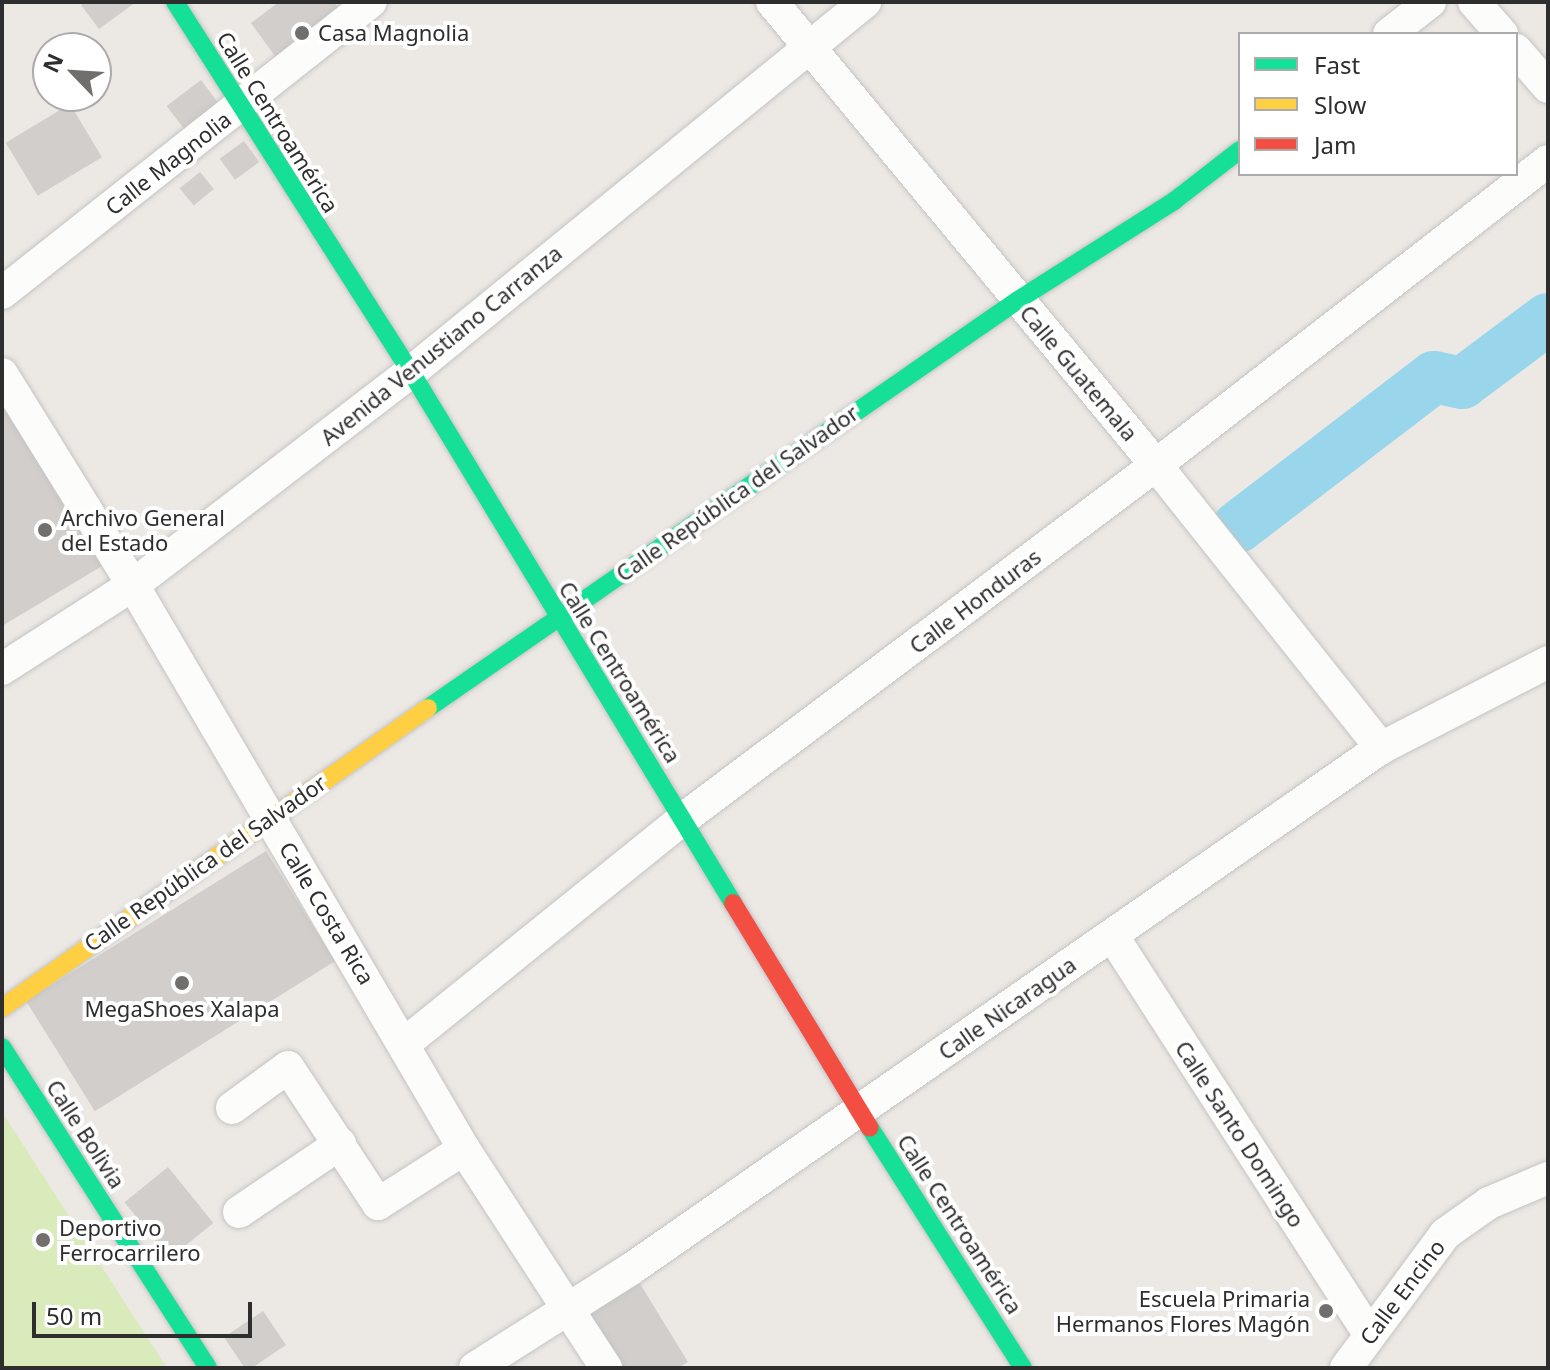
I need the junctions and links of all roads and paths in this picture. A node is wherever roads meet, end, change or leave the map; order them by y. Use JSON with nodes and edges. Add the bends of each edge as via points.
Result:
{"nodes":[{"id":1,"x":175,"y":2,"type":"edge"},
{"id":2,"x":371,"y":2,"type":"edge"},
{"id":3,"x":772,"y":2,"type":"edge"},
{"id":4,"x":865,"y":2,"type":"edge"},
{"id":5,"x":1430,"y":2,"type":"edge"},
{"id":6,"x":1474,"y":2,"type":"edge"},
{"id":7,"x":1392,"y":32,"type":"edge"},
{"id":8,"x":1500,"y":32,"type":"edge"},
{"id":9,"x":809,"y":46,"type":"junction"},
{"id":10,"x":1518,"y":52,"type":"edge"},
{"id":11,"x":1548,"y":87,"type":"edge"},
{"id":12,"x":238,"y":108,"type":"junction"},
{"id":13,"x":1238,"y":152,"type":"edge"},
{"id":14,"x":1548,"y":161,"type":"edge"},
{"id":15,"x":2,"y":293,"type":"edge"},
{"id":16,"x":1018,"y":300,"type":"junction"},
{"id":17,"x":411,"y":372,"type":"junction"},
{"id":18,"x":2,"y":374,"type":"edge"},
{"id":19,"x":1156,"y":465,"type":"junction"},
{"id":20,"x":133,"y":585,"type":"junction"},
{"id":21,"x":558,"y":616,"type":"junction"},
{"id":22,"x":1548,"y":662,"type":"edge"},
{"id":23,"x":2,"y":669,"type":"edge"},
{"id":24,"x":1381,"y":748,"type":"junction"},
{"id":25,"x":270,"y":816,"type":"junction"},
{"id":26,"x":683,"y":819,"type":"junction"},
{"id":27,"x":1112,"y":935,"type":"junction"},
{"id":28,"x":2,"y":1008,"type":"edge"},
{"id":29,"x":404,"y":1044,"type":"junction"},
{"id":30,"x":2,"y":1047,"type":"edge"},
{"id":31,"x":232,"y":1108,"type":"dead end"},
{"id":32,"x":859,"y":1110,"type":"junction"},
{"id":33,"x":340,"y":1144,"type":"junction"},
{"id":34,"x":464,"y":1149,"type":"junction"},
{"id":35,"x":1548,"y":1178,"type":"edge"},
{"id":36,"x":239,"y":1212,"type":"dead end"},
{"id":37,"x":570,"y":1306,"type":"junction"},
{"id":38,"x":1368,"y":1332,"type":"junction"},
{"id":39,"x":208,"y":1368,"type":"edge"},
{"id":40,"x":475,"y":1368,"type":"edge"},
{"id":41,"x":606,"y":1368,"type":"edge"},
{"id":42,"x":1023,"y":1368,"type":"edge"},
{"id":43,"x":1346,"y":1368,"type":"edge"}],
"edges":[{"from":1,"to":12,"type":"street","name":"Calle Centroamérica"},
{"from":2,"to":12,"type":"street","name":"Calle Magnolia"},
{"from":3,"to":9,"type":"street","name":"Calle Guatemala"},
{"from":4,"to":9,"type":"street","name":"Avenida Venustiano Carranza"},
{"from":5,"to":7,"type":"street"},
{"from":6,"to":8,"type":"street"},
{"from":9,"to":16,"type":"street","name":"Calle Guatemala"},
{"from":9,"to":17,"type":"street","name":"Avenida Venustiano Carranza"},
{"from":10,"to":11,"type":"street"},
{"from":12,"to":15,"type":"street","name":"Calle Magnolia"},
{"from":12,"to":17,"type":"street","name":"Calle Centroamérica"},
{"from":13,"to":16,"type":"street","name":"Calle República del Salvador","via":[[1174,201]]},
{"from":14,"to":19,"type":"street","name":"Calle Honduras"},
{"from":16,"to":19,"type":"street","name":"Calle Guatemala"},
{"from":16,"to":21,"type":"street","name":"Calle República del Salvador"},
{"from":17,"to":20,"type":"street","name":"Avenida Venustiano Carranza"},
{"from":17,"to":21,"type":"street","name":"Calle Centroamérica"},
{"from":18,"to":20,"type":"street","name":"Calle Costa Rica"},
{"from":19,"to":24,"type":"street","name":"Calle Guatemala"},
{"from":19,"to":26,"type":"street","name":"Calle Honduras"},
{"from":20,"to":23,"type":"street","name":"Avenida Venustiano Carranza"},
{"from":20,"to":25,"type":"street","name":"Calle Costa Rica"},
{"from":21,"to":25,"type":"street","name":"Calle República del Salvador"},
{"from":21,"to":26,"type":"street","name":"Calle Centroamérica"},
{"from":22,"to":24,"type":"street","name":"Calle Nicaragua"},
{"from":24,"to":27,"type":"street","name":"Calle Nicaragua"},
{"from":25,"to":28,"type":"street","name":"Calle República del Salvador"},
{"from":25,"to":29,"type":"street","name":"Calle Costa Rica"},
{"from":26,"to":29,"type":"street","name":"Calle Honduras"},
{"from":26,"to":32,"type":"street","name":"Calle Centroamérica"},
{"from":27,"to":32,"type":"street","name":"Calle Nicaragua"},
{"from":27,"to":38,"type":"street","name":"Calle Santo Domingo"},
{"from":29,"to":34,"type":"street","name":"Calle Costa Rica"},
{"from":30,"to":39,"type":"street","name":"Calle Bolivia"},
{"from":31,"to":33,"type":"street","via":[[288,1067]]},
{"from":32,"to":37,"type":"street","name":"Calle Nicaragua"},
{"from":32,"to":42,"type":"street","name":"Calle Centroamérica"},
{"from":33,"to":34,"type":"street","via":[[378,1204]]},
{"from":33,"to":36,"type":"street"},
{"from":34,"to":37,"type":"street","name":"Calle Costa Rica"},
{"from":35,"to":38,"type":"street","name":"Calle Encino","via":[[1489,1203],[1445,1234]]},
{"from":37,"to":40,"type":"street","name":"Calle Nicaragua"},
{"from":37,"to":41,"type":"street","name":"Calle Costa Rica"},
{"from":38,"to":43,"type":"street","name":"Calle Encino"}]}
